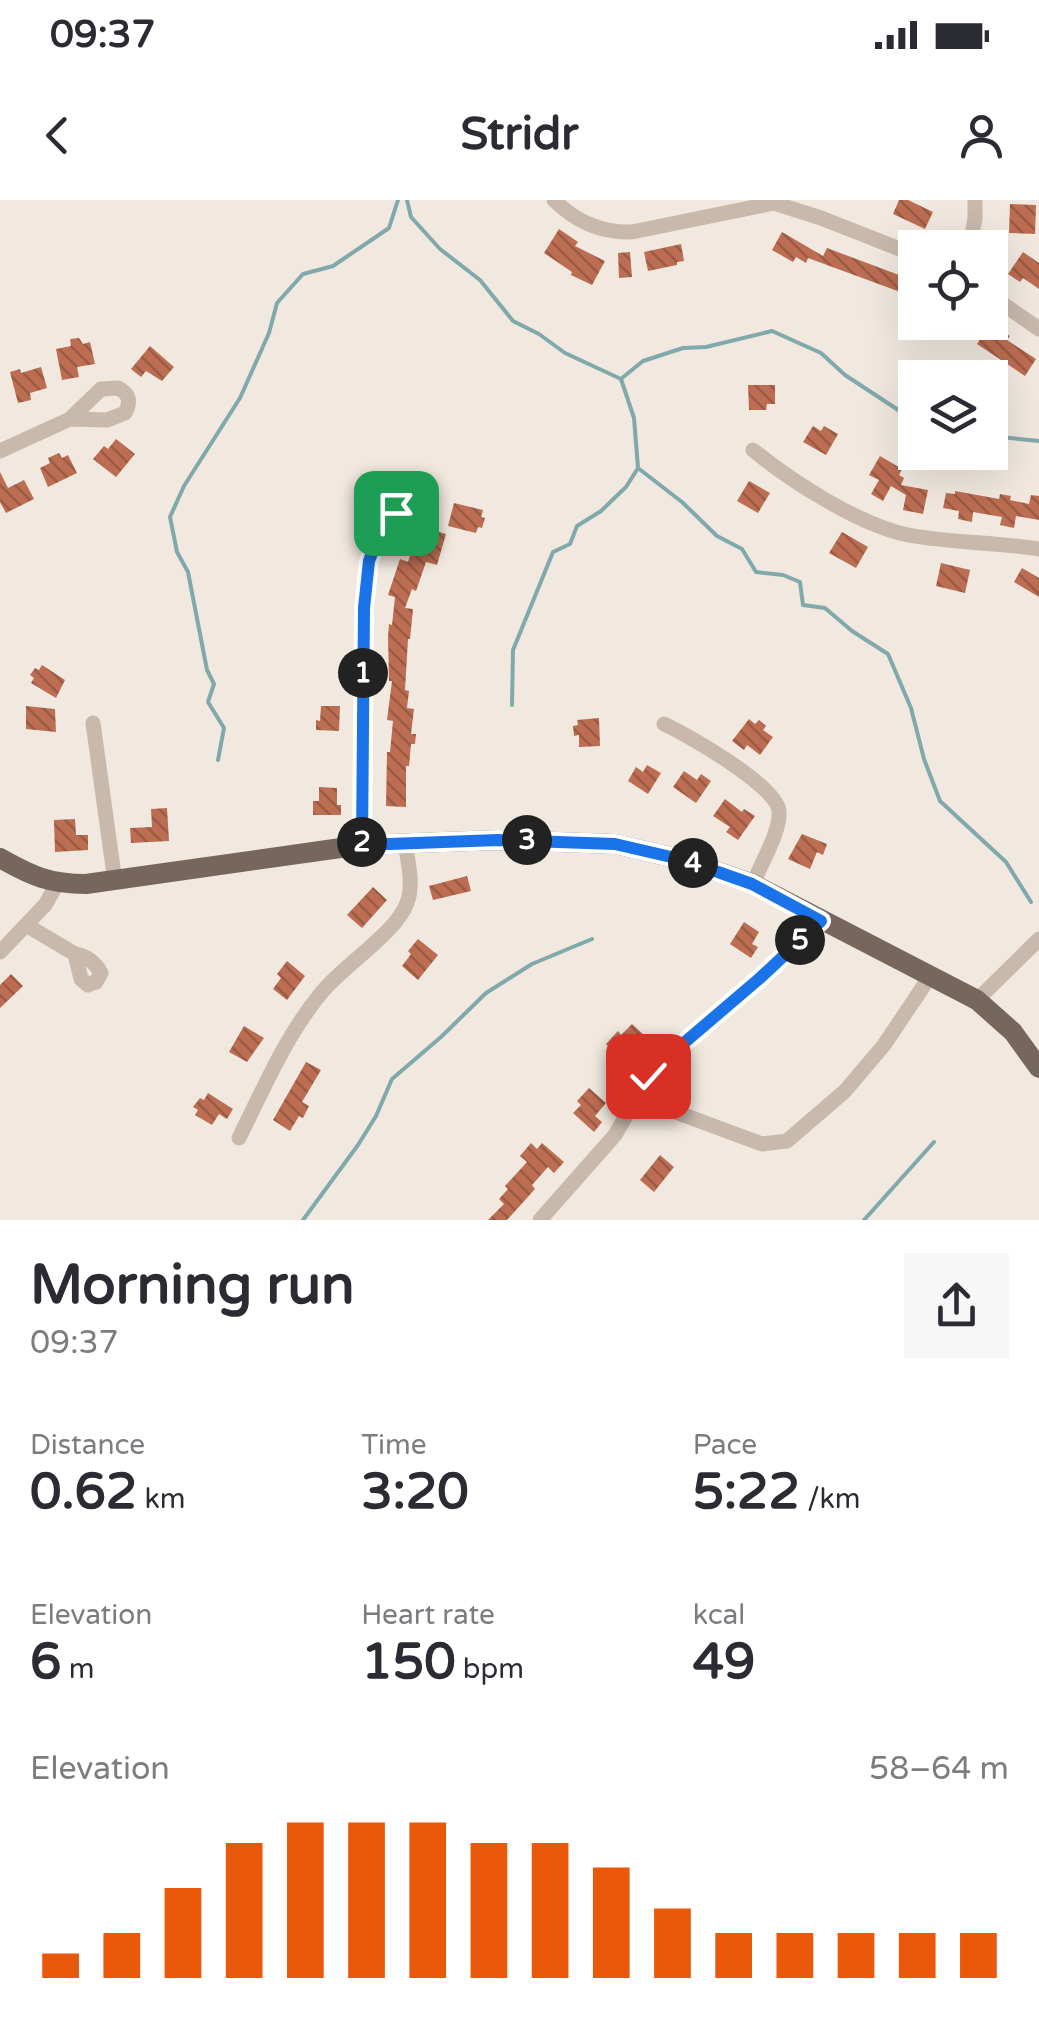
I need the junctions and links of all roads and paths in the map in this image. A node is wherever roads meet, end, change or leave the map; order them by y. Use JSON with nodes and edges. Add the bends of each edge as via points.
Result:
{"nodes":[{"id":1,"x":554,"y":200,"type":"edge"},
{"id":2,"x":975,"y":200,"type":"edge"},
{"id":3,"x":773,"y":202,"type":"edge"},
{"id":4,"x":972,"y":230,"type":"edge"},
{"id":5,"x":898,"y":248,"type":"edge"},
{"id":6,"x":1008,"y":307,"type":"edge"},
{"id":7,"x":1039,"y":329,"type":"edge"},
{"id":8,"x":70,"y":419,"type":"dead end"},
{"id":9,"x":752,"y":450,"type":"dead end"},
{"id":10,"x":0,"y":451,"type":"edge"},
{"id":11,"x":396,"y":513,"type":"dead end"},
{"id":12,"x":1039,"y":549,"type":"edge"},
{"id":13,"x":93,"y":723,"type":"dead end"},
{"id":14,"x":664,"y":724,"type":"dead end"},
{"id":15,"x":405,"y":842,"type":"junction"},
{"id":16,"x":362,"y":845,"type":"junction"},
{"id":17,"x":0,"y":858,"type":"edge"},
{"id":18,"x":114,"y":882,"type":"junction"},
{"id":19,"x":57,"y":884,"type":"junction"},
{"id":20,"x":752,"y":884,"type":"junction"},
{"id":21,"x":821,"y":921,"type":"junction"},
{"id":22,"x":26,"y":926,"type":"junction"},
{"id":23,"x":1039,"y":939,"type":"edge"},
{"id":24,"x":0,"y":952,"type":"edge"},
{"id":25,"x":74,"y":954,"type":"dead end"},
{"id":26,"x":930,"y":975,"type":"junction"},
{"id":27,"x":978,"y":1000,"type":"junction"},
{"id":28,"x":1039,"y":1068,"type":"edge"},
{"id":29,"x":636,"y":1097,"type":"junction"},
{"id":30,"x":238,"y":1138,"type":"dead end"},
{"id":31,"x":540,"y":1220,"type":"edge"}],
"edges":[{"from":1,"to":3,"type":"street","via":[[589,225],[617,232]]},
{"from":2,"to":4,"type":"street"},
{"from":3,"to":5,"type":"street"},
{"from":6,"to":7,"type":"street"},
{"from":8,"to":10,"type":"street"},
{"from":9,"to":12,"type":"street","via":[[874,523],[906,534]]},
{"from":11,"to":16,"type":"street","via":[[369,561],[364,608]]},
{"from":13,"to":18,"type":"street"},
{"from":14,"to":20,"type":"street","via":[[704,744],[779,806]]},
{"from":15,"to":16,"type":"main road"},
{"from":15,"to":20,"type":"main road","via":[[615,844]]},
{"from":15,"to":30,"type":"street","via":[[411,891],[406,908],[304,1014]]},
{"from":16,"to":18,"type":"main road"},
{"from":17,"to":19,"type":"main road"},
{"from":18,"to":19,"type":"main road"},
{"from":19,"to":22,"type":"street"},
{"from":20,"to":21,"type":"main road"},
{"from":21,"to":26,"type":"main road"},
{"from":21,"to":29,"type":"street","via":[[671,1054]]},
{"from":22,"to":24,"type":"street"},
{"from":22,"to":25,"type":"street"},
{"from":23,"to":27,"type":"street"},
{"from":26,"to":27,"type":"main road"},
{"from":26,"to":29,"type":"street","via":[[845,1092],[787,1142],[762,1144]]},
{"from":27,"to":28,"type":"main road","via":[[1014,1032]]},
{"from":29,"to":31,"type":"street","via":[[615,1135]]}]}
